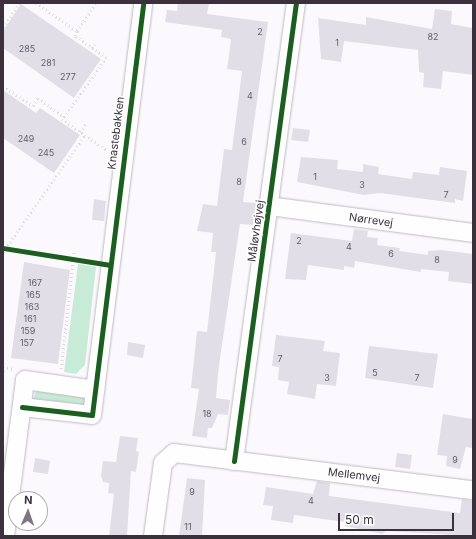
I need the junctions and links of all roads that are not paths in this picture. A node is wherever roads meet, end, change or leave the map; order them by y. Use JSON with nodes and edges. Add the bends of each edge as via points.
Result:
{"nodes":[{"id":1,"x":142,"y":3,"type":"edge"},
{"id":2,"x":296,"y":3,"type":"edge"},
{"id":3,"x":269,"y":206,"type":"junction"},
{"id":4,"x":473,"y":233,"type":"edge"},
{"id":5,"x":95,"y":390,"type":"junction"},
{"id":6,"x":22,"y":407,"type":"junction"},
{"id":7,"x":234,"y":461,"type":"junction"},
{"id":8,"x":473,"y":490,"type":"edge"},
{"id":9,"x":6,"y":536,"type":"edge"},
{"id":10,"x":153,"y":536,"type":"edge"}],
"edges":[{"from":1,"to":5,"type":"street","name":"Knastebakken"},
{"from":2,"to":3,"type":"street","name":"Måløvhøjvej"},
{"from":3,"to":4,"type":"street","name":"Nørrevej"},
{"from":3,"to":7,"type":"street","name":"Måløvhøjvej"},
{"from":5,"to":6,"type":"street","name":"Knastebakken","via":[[92,415]]},
{"from":5,"to":6,"type":"street","via":[[25,380]]},
{"from":6,"to":9,"type":"street"},
{"from":7,"to":8,"type":"street","name":"Mellemvej"},
{"from":7,"to":10,"type":"street","via":[[174,453],[163,463]]}]}
